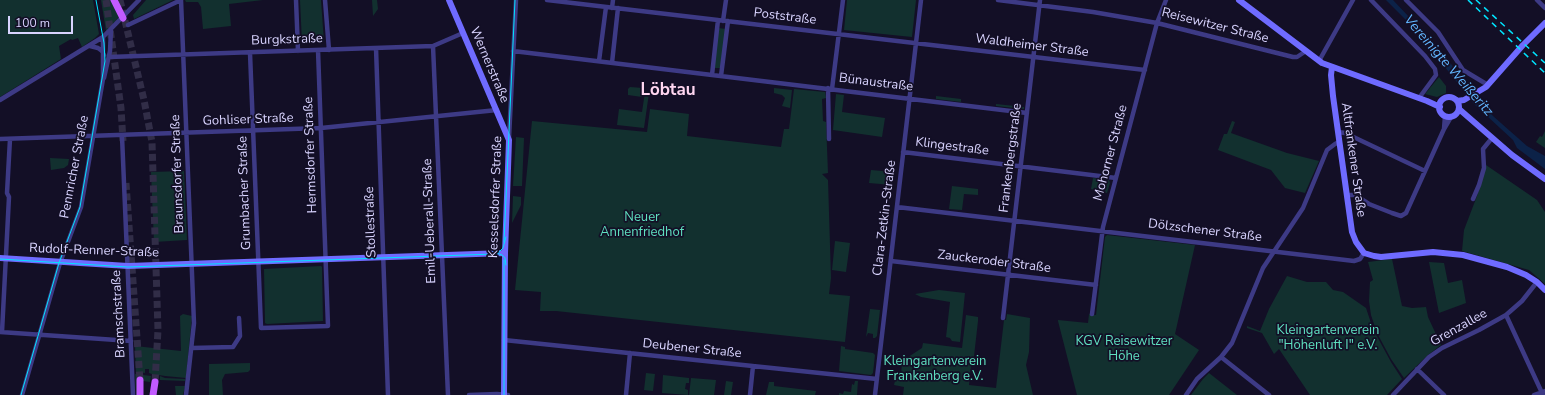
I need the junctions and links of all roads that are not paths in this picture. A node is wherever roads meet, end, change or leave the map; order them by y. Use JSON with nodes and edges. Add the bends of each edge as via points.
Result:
{"nodes":[{"id":1,"x":114,"y":0,"type":"edge"},
{"id":2,"x":118,"y":0,"type":"edge"},
{"id":3,"x":139,"y":0,"type":"edge"},
{"id":4,"x":181,"y":0,"type":"edge"},
{"id":5,"x":296,"y":0,"type":"edge"},
{"id":6,"x":325,"y":0,"type":"edge"},
{"id":7,"x":449,"y":0,"type":"edge"},
{"id":8,"x":516,"y":0,"type":"edge"},
{"id":9,"x":547,"y":0,"type":"edge"},
{"id":10,"x":613,"y":0,"type":"edge"},
{"id":11,"x":726,"y":0,"type":"edge"},
{"id":12,"x":843,"y":0,"type":"edge"},
{"id":13,"x":921,"y":0,"type":"edge"},
{"id":14,"x":998,"y":0,"type":"edge"},
{"id":15,"x":1166,"y":0,"type":"edge"},
{"id":16,"x":1239,"y":0,"type":"edge"},
{"id":17,"x":1353,"y":0,"type":"edge"},
{"id":18,"x":1371,"y":0,"type":"edge"},
{"id":19,"x":1406,"y":0,"type":"edge"},
{"id":20,"x":1537,"y":0,"type":"edge"},
{"id":21,"x":1040,"y":2,"type":"edge"},
{"id":22,"x":606,"y":7,"type":"junction"},
{"id":23,"x":612,"y":8,"type":"junction"},
{"id":24,"x":618,"y":8,"type":"junction"},
{"id":25,"x":1545,"y":8,"type":"edge"},
{"id":26,"x":125,"y":16,"type":"junction"},
{"id":27,"x":723,"y":21,"type":"junction"},
{"id":28,"x":1157,"y":23,"type":"junction"},
{"id":29,"x":1545,"y":23,"type":"edge"},
{"id":30,"x":128,"y":25,"type":"dead end"},
{"id":31,"x":111,"y":30,"type":"junction"},
{"id":32,"x":463,"y":33,"type":"junction"},
{"id":33,"x":839,"y":35,"type":"junction"},
{"id":34,"x":103,"y":37,"type":"junction"},
{"id":35,"x":916,"y":44,"type":"junction"},
{"id":36,"x":90,"y":46,"type":"junction"},
{"id":37,"x":433,"y":46,"type":"junction"},
{"id":38,"x":376,"y":48,"type":"junction"},
{"id":39,"x":318,"y":50,"type":"junction"},
{"id":40,"x":329,"y":50,"type":"junction"},
{"id":41,"x":298,"y":51,"type":"junction"},
{"id":42,"x":513,"y":51,"type":"junction"},
{"id":43,"x":1306,"y":51,"type":"junction"},
{"id":44,"x":250,"y":52,"type":"junction"},
{"id":45,"x":183,"y":55,"type":"junction"},
{"id":46,"x":107,"y":57,"type":"junction"},
{"id":47,"x":1033,"y":58,"type":"junction"},
{"id":48,"x":599,"y":61,"type":"junction"},
{"id":49,"x":1319,"y":61,"type":"junction"},
{"id":50,"x":612,"y":63,"type":"junction"},
{"id":51,"x":1332,"y":67,"type":"junction"},
{"id":52,"x":1145,"y":70,"type":"junction"},
{"id":53,"x":712,"y":75,"type":"junction"},
{"id":54,"x":721,"y":76,"type":"junction"},
{"id":55,"x":1487,"y":86,"type":"junction"},
{"id":56,"x":830,"y":89,"type":"junction"},
{"id":57,"x":1420,"y":96,"type":"junction"},
{"id":58,"x":909,"y":98,"type":"junction"},
{"id":59,"x":0,"y":100,"type":"edge"},
{"id":60,"x":1441,"y":104,"type":"junction"},
{"id":61,"x":1456,"y":109,"type":"junction"},
{"id":62,"x":497,"y":110,"type":"junction"},
{"id":63,"x":1027,"y":113,"type":"junction"},
{"id":64,"x":436,"y":117,"type":"junction"},
{"id":65,"x":378,"y":123,"type":"junction"},
{"id":66,"x":321,"y":128,"type":"junction"},
{"id":67,"x":253,"y":131,"type":"junction"},
{"id":68,"x":1338,"y":132,"type":"junction"},
{"id":69,"x":187,"y":134,"type":"junction"},
{"id":70,"x":93,"y":136,"type":"junction"},
{"id":71,"x":122,"y":136,"type":"junction"},
{"id":72,"x":1492,"y":138,"type":"junction"},
{"id":73,"x":0,"y":139,"type":"edge"},
{"id":74,"x":10,"y":139,"type":"junction"},
{"id":75,"x":829,"y":139,"type":"dead end"},
{"id":76,"x":509,"y":140,"type":"junction"},
{"id":77,"x":1339,"y":142,"type":"junction"},
{"id":78,"x":903,"y":152,"type":"junction"},
{"id":79,"x":1021,"y":166,"type":"junction"},
{"id":80,"x":1425,"y":170,"type":"junction"},
{"id":81,"x":1116,"y":178,"type":"junction"},
{"id":82,"x":1545,"y":179,"type":"edge"},
{"id":83,"x":1347,"y":195,"type":"junction"},
{"id":84,"x":1474,"y":199,"type":"dead end"},
{"id":85,"x":897,"y":207,"type":"junction"},
{"id":86,"x":1015,"y":220,"type":"junction"},
{"id":87,"x":1102,"y":231,"type":"junction"},
{"id":88,"x":1274,"y":250,"type":"junction"},
{"id":89,"x":505,"y":253,"type":"junction"},
{"id":90,"x":1364,"y":253,"type":"junction"},
{"id":91,"x":442,"y":254,"type":"junction"},
{"id":92,"x":383,"y":256,"type":"junction"},
{"id":93,"x":3,"y":258,"type":"edge"},
{"id":94,"x":326,"y":258,"type":"junction"},
{"id":95,"x":259,"y":261,"type":"junction"},
{"id":96,"x":891,"y":261,"type":"junction"},
{"id":97,"x":61,"y":262,"type":"junction"},
{"id":98,"x":192,"y":264,"type":"junction"},
{"id":99,"x":128,"y":266,"type":"junction"},
{"id":100,"x":1008,"y":275,"type":"junction"},
{"id":101,"x":1536,"y":282,"type":"junction"},
{"id":102,"x":1096,"y":285,"type":"junction"},
{"id":103,"x":1545,"y":290,"type":"edge"},
{"id":104,"x":1092,"y":314,"type":"dead end"},
{"id":105,"x":1506,"y":315,"type":"junction"},
{"id":106,"x":239,"y":318,"type":"dead end"},
{"id":107,"x":1003,"y":318,"type":"dead end"},
{"id":108,"x":1,"y":332,"type":"edge"},
{"id":109,"x":40,"y":335,"type":"junction"},
{"id":110,"x":504,"y":340,"type":"junction"},
{"id":111,"x":131,"y":341,"type":"junction"},
{"id":112,"x":192,"y":348,"type":"junction"},
{"id":113,"x":630,"y":353,"type":"junction"},
{"id":114,"x":1221,"y":357,"type":"junction"},
{"id":115,"x":753,"y":366,"type":"junction"},
{"id":116,"x":1417,"y":370,"type":"junction"},
{"id":117,"x":877,"y":379,"type":"junction"},
{"id":118,"x":140,"y":380,"type":"tunnel mouth"},
{"id":119,"x":155,"y":382,"type":"tunnel mouth"},
{"id":120,"x":1543,"y":392,"type":"edge"},
{"id":121,"x":22,"y":395,"type":"edge"},
{"id":122,"x":134,"y":395,"type":"edge"},
{"id":123,"x":140,"y":395,"type":"edge"},
{"id":124,"x":153,"y":395,"type":"edge"},
{"id":125,"x":186,"y":395,"type":"edge"},
{"id":126,"x":388,"y":395,"type":"edge"},
{"id":127,"x":448,"y":395,"type":"edge"},
{"id":128,"x":469,"y":395,"type":"edge"},
{"id":129,"x":504,"y":395,"type":"edge"},
{"id":130,"x":508,"y":395,"type":"edge"},
{"id":131,"x":626,"y":395,"type":"edge"},
{"id":132,"x":750,"y":395,"type":"edge"},
{"id":133,"x":875,"y":395,"type":"edge"},
{"id":134,"x":1186,"y":395,"type":"edge"},
{"id":135,"x":1269,"y":395,"type":"edge"},
{"id":136,"x":1393,"y":395,"type":"edge"},
{"id":137,"x":1444,"y":395,"type":"edge"},
{"id":138,"x":1534,"y":395,"type":"edge"}],
"edges":[{"from":1,"to":26,"type":"main road"},
{"from":2,"to":26,"type":"main road"},
{"from":3,"to":26,"type":"street"},
{"from":4,"to":30,"type":"street"},
{"from":4,"to":45,"type":"street","name":"Braunsdorfer Straße"},
{"from":5,"to":41,"type":"street"},
{"from":6,"to":40,"type":"street"},
{"from":7,"to":32,"type":"street","name":"Wernerstraße"},
{"from":8,"to":42,"type":"street","name":"Kesselsdorfer Straße"},
{"from":9,"to":22,"type":"street","name":"Poststraße"},
{"from":10,"to":23,"type":"street"},
{"from":11,"to":27,"type":"street"},
{"from":12,"to":33,"type":"street"},
{"from":13,"to":35,"type":"street","name":"Clara-Zetkin-Straße"},
{"from":14,"to":21,"type":"street","name":"Reisewitzer Straße"},
{"from":15,"to":28,"type":"street","name":"Mohorner Straße"},
{"from":16,"to":43,"type":"street"},
{"from":17,"to":49,"type":"street"},
{"from":18,"to":57,"type":"street","via":[[1433,66],[1436,75]]},
{"from":19,"to":55,"type":"street","via":[[1438,32],[1463,70]]},
{"from":20,"to":25,"type":"street"},
{"from":21,"to":28,"type":"street","name":"Reisewitzer Straße"},
{"from":21,"to":47,"type":"street","name":"Frankenbergstraße"},
{"from":22,"to":23,"type":"street","name":"Poststraße"},
{"from":22,"to":48,"type":"street"},
{"from":23,"to":24,"type":"street","name":"Poststraße"},
{"from":24,"to":27,"type":"street","name":"Poststraße"},
{"from":24,"to":50,"type":"street"},
{"from":26,"to":31,"type":"street"},
{"from":27,"to":33,"type":"street","name":"Poststraße"},
{"from":27,"to":53,"type":"street"},
{"from":27,"to":54,"type":"street"},
{"from":28,"to":43,"type":"street","name":"Reisewitzer Straße","via":[[1293,57]]},
{"from":28,"to":52,"type":"street","name":"Mohorner Straße"},
{"from":29,"to":55,"type":"street","via":[[1522,45]]},
{"from":31,"to":34,"type":"street"},
{"from":31,"to":46,"type":"street","name":"Pennricher Straße"},
{"from":32,"to":37,"type":"street","name":"Burgkstraße"},
{"from":32,"to":62,"type":"street","name":"Wernerstraße"},
{"from":33,"to":35,"type":"street","name":"Poststraße"},
{"from":33,"to":56,"type":"street"},
{"from":34,"to":36,"type":"street"},
{"from":34,"to":46,"type":"street","name":"Pennricher Straße"},
{"from":35,"to":47,"type":"street","name":"Waldheimer Straße"},
{"from":35,"to":58,"type":"street","name":"Clara-Zetkin-Straße"},
{"from":36,"to":46,"type":"street","via":[[98,48]]},
{"from":36,"to":59,"type":"street"},
{"from":37,"to":38,"type":"street","name":"Burgkstraße"},
{"from":37,"to":64,"type":"street","name":"Emil-Ueberall-Straße"},
{"from":38,"to":40,"type":"street","name":"Burgkstraße"},
{"from":38,"to":65,"type":"street","name":"Stollestraße"},
{"from":39,"to":40,"type":"street","name":"Burgkstraße"},
{"from":39,"to":41,"type":"street","name":"Burgkstraße"},
{"from":39,"to":66,"type":"street","name":"Hermsdorfer Straße"},
{"from":41,"to":44,"type":"street","name":"Burgkstraße"},
{"from":42,"to":48,"type":"street"},
{"from":42,"to":76,"type":"street","name":"Kesselsdorfer Straße"},
{"from":43,"to":49,"type":"street"},
{"from":44,"to":45,"type":"street","name":"Burgkstraße"},
{"from":44,"to":67,"type":"street","name":"Grumbacher Straße"},
{"from":45,"to":46,"type":"street","name":"Burgkstraße"},
{"from":45,"to":69,"type":"street","name":"Braunsdorfer Straße"},
{"from":46,"to":70,"type":"street","name":"Pennricher Straße"},
{"from":47,"to":52,"type":"street","name":"Waldheimer Straße"},
{"from":47,"to":63,"type":"street","name":"Frankenbergstraße"},
{"from":48,"to":50,"type":"street"},
{"from":49,"to":51,"type":"street"},
{"from":50,"to":53,"type":"street"},
{"from":51,"to":57,"type":"street"},
{"from":51,"to":68,"type":"street","name":"Altfrankener Straße"},
{"from":52,"to":81,"type":"street","name":"Mohorner Straße"},
{"from":53,"to":54,"type":"street","name":"Bünaustraße"},
{"from":54,"to":56,"type":"street","name":"Bünaustraße"},
{"from":55,"to":61,"type":"street","via":[[1484,92]]},
{"from":56,"to":58,"type":"street","name":"Bünaustraße"},
{"from":56,"to":75,"type":"street"},
{"from":57,"to":60,"type":"street"},
{"from":58,"to":63,"type":"street","name":"Bünaustraße"},
{"from":58,"to":78,"type":"street","name":"Clara-Zetkin-Straße"},
{"from":60,"to":61,"type":"street","via":[[1442,113]]},
{"from":60,"to":61,"type":"street","via":[[1450,98]]},
{"from":61,"to":72,"type":"street"},
{"from":61,"to":80,"type":"street"},
{"from":62,"to":64,"type":"street","name":"Gohliser Straße"},
{"from":62,"to":76,"type":"street","name":"Wernerstraße"},
{"from":63,"to":79,"type":"street","name":"Frankenbergstraße"},
{"from":64,"to":65,"type":"street","name":"Gohliser Straße"},
{"from":64,"to":91,"type":"street","name":"Emil-Ueberall-Straße"},
{"from":65,"to":66,"type":"street","name":"Gohliser Straße"},
{"from":65,"to":92,"type":"street","name":"Stollestraße"},
{"from":66,"to":67,"type":"street","name":"Gohliser Straße"},
{"from":66,"to":94,"type":"street","name":"Hermsdorfer Straße"},
{"from":67,"to":69,"type":"street","name":"Gohliser Straße"},
{"from":67,"to":95,"type":"street","name":"Grumbacher Straße"},
{"from":68,"to":77,"type":"street","name":"Altfrankener Straße"},
{"from":68,"to":80,"type":"street"},
{"from":69,"to":71,"type":"street","name":"Gohliser Straße"},
{"from":69,"to":98,"type":"street","name":"Braunsdorfer Straße"},
{"from":70,"to":71,"type":"street","name":"Gohliser Straße"},
{"from":70,"to":74,"type":"street","name":"Gohliser Straße"},
{"from":70,"to":97,"type":"street","name":"Pennricher Straße","via":[[80,212]]},
{"from":71,"to":99,"type":"street","name":"Bramschstraße"},
{"from":72,"to":82,"type":"street"},
{"from":72,"to":84,"type":"street","via":[[1483,149],[1484,168]]},
{"from":73,"to":74,"type":"street","name":"Gohliser Straße"},
{"from":74,"to":93,"type":"street"},
{"from":76,"to":89,"type":"street","name":"Kesselsdorfer Straße"},
{"from":77,"to":83,"type":"street","name":"Altfrankener Straße"},
{"from":77,"to":88,"type":"street","via":[[1328,150],[1303,208]]},
{"from":78,"to":79,"type":"street","name":"Klingestraße"},
{"from":78,"to":85,"type":"street","name":"Clara-Zetkin-Straße"},
{"from":79,"to":81,"type":"street","name":"Klingestraße"},
{"from":79,"to":86,"type":"street","name":"Frankenbergstraße"},
{"from":80,"to":83,"type":"street","via":[[1404,215],[1392,214],[1355,195]]},
{"from":81,"to":87,"type":"street","name":"Mohorner Straße"},
{"from":83,"to":90,"type":"street","name":"Altfrankener Straße","via":[[1353,237]]},
{"from":85,"to":86,"type":"street","name":"Dölzschener Straße"},
{"from":85,"to":96,"type":"street","name":"Clara-Zetkin-Straße"},
{"from":86,"to":87,"type":"street","name":"Dölzschener Straße"},
{"from":86,"to":100,"type":"street","name":"Frankenbergstraße"},
{"from":87,"to":88,"type":"street","name":"Dölzschener Straße"},
{"from":87,"to":102,"type":"street","name":"Mohorner Straße"},
{"from":88,"to":90,"type":"street","name":"Dölzschener Straße","via":[[1354,260],[1360,259]]},
{"from":88,"to":114,"type":"street","via":[[1257,279],[1232,344]]},
{"from":89,"to":91,"type":"street"},
{"from":89,"to":110,"type":"street","name":"Kesselsdorfer Straße"},
{"from":90,"to":101,"type":"street","via":[[1381,257],[1426,252],[1450,253],[1507,267]]},
{"from":91,"to":92,"type":"street"},
{"from":91,"to":127,"type":"street","name":"Emil-Ueberall-Straße"},
{"from":92,"to":94,"type":"street"},
{"from":92,"to":126,"type":"street","name":"Stollestraße"},
{"from":93,"to":97,"type":"street","name":"Rudolf-Renner-Straße"},
{"from":93,"to":108,"type":"street"},
{"from":94,"to":95,"type":"street","name":"Rudolf-Renner-Straße"},
{"from":94,"to":95,"type":"street","name":"Hermsdorfer Straße","via":[[328,326],[261,328]]},
{"from":95,"to":98,"type":"street","name":"Rudolf-Renner-Straße"},
{"from":96,"to":100,"type":"street","name":"Zauckeroder Straße"},
{"from":96,"to":117,"type":"street","name":"Clara-Zetkin-Straße"},
{"from":97,"to":99,"type":"street","name":"Rudolf-Renner-Straße"},
{"from":97,"to":109,"type":"street","name":"Pennricher Straße"},
{"from":98,"to":99,"type":"street","name":"Rudolf-Renner-Straße"},
{"from":98,"to":112,"type":"street","name":"Braunsdorfer Straße"},
{"from":99,"to":111,"type":"street","name":"Bramschstraße"},
{"from":100,"to":102,"type":"street","name":"Zauckeroder Straße"},
{"from":100,"to":107,"type":"street","name":"Frankenbergstraße"},
{"from":101,"to":103,"type":"street"},
{"from":101,"to":105,"type":"street","name":"Grenzallee","via":[[1522,301]]},
{"from":102,"to":104,"type":"street","name":"Mohorner Straße"},
{"from":105,"to":116,"type":"street","name":"Grenzallee","via":[[1442,348]]},
{"from":105,"to":120,"type":"street"},
{"from":106,"to":112,"type":"street","via":[[240,336],[233,347]]},
{"from":108,"to":109,"type":"street"},
{"from":109,"to":111,"type":"street"},
{"from":109,"to":121,"type":"street","name":"Pennricher Straße"},
{"from":110,"to":113,"type":"street","name":"Deubener Straße"},
{"from":110,"to":129,"type":"street","name":"Kesselsdorfer Straße"},
{"from":111,"to":122,"type":"street","name":"Bramschstraße"},
{"from":112,"to":125,"type":"street","name":"Braunsdorfer Straße"},
{"from":113,"to":115,"type":"street","name":"Deubener Straße"},
{"from":113,"to":131,"type":"street"},
{"from":114,"to":134,"type":"street","via":[[1197,379]]},
{"from":114,"to":135,"type":"street"},
{"from":115,"to":117,"type":"street","name":"Deubener Straße"},
{"from":115,"to":132,"type":"street"},
{"from":116,"to":136,"type":"street","name":"Grenzallee"},
{"from":116,"to":137,"type":"street"},
{"from":117,"to":133,"type":"street","name":"Clara-Zetkin-Straße"},
{"from":118,"to":123,"type":"main road"},
{"from":119,"to":124,"type":"main road"},
{"from":120,"to":138,"type":"street"},
{"from":128,"to":129,"type":"street"},
{"from":129,"to":130,"type":"street"}]}
